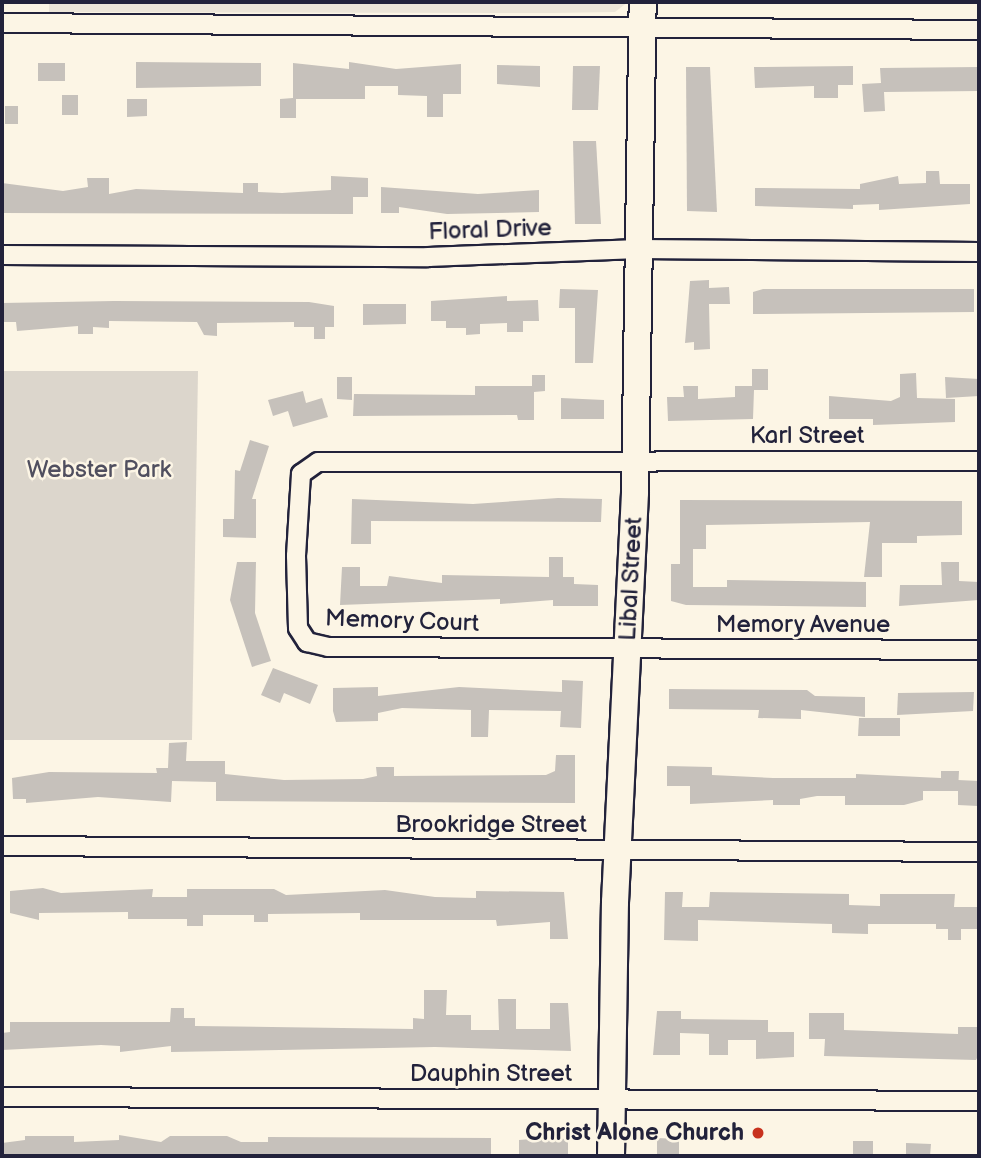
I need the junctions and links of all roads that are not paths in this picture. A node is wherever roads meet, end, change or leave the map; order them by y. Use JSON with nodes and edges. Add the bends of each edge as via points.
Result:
{"nodes":[{"id":1,"x":643,"y":13,"type":"edge"},
{"id":2,"x":2,"y":23,"type":"edge"},
{"id":3,"x":979,"y":30,"type":"edge"},
{"id":4,"x":639,"y":249,"type":"junction"},
{"id":5,"x":979,"y":252,"type":"edge"},
{"id":6,"x":2,"y":255,"type":"edge"},
{"id":7,"x":635,"y":460,"type":"junction"},
{"id":8,"x":979,"y":461,"type":"edge"},
{"id":9,"x":627,"y":649,"type":"junction"},
{"id":10,"x":979,"y":650,"type":"edge"},
{"id":11,"x":2,"y":846,"type":"edge"},
{"id":12,"x":618,"y":850,"type":"junction"},
{"id":13,"x":979,"y":852,"type":"edge"},
{"id":14,"x":2,"y":1097,"type":"edge"},
{"id":15,"x":611,"y":1099,"type":"junction"},
{"id":16,"x":979,"y":1101,"type":"edge"},
{"id":17,"x":611,"y":1156,"type":"edge"}],
"edges":[{"from":1,"to":2,"type":"street"},
{"from":1,"to":3,"type":"street"},
{"from":1,"to":4,"type":"street","name":"Libal Street"},
{"from":4,"to":5,"type":"street","name":"Floral Drive"},
{"from":4,"to":6,"type":"street","name":"Floral Drive","via":[[428,257]]},
{"from":4,"to":7,"type":"street","name":"Libal Street"},
{"from":7,"to":8,"type":"street","name":"Karl Street"},
{"from":7,"to":9,"type":"street","name":"Libal Street"},
{"from":7,"to":9,"type":"street","name":"Memory Court","via":[[318,462],[301,474],[296,556],[298,628],[307,642],[328,648]]},
{"from":9,"to":10,"type":"street","name":"Memory Avenue"},
{"from":9,"to":12,"type":"street","name":"Libal Street"},
{"from":11,"to":12,"type":"street","name":"Brookridge Street"},
{"from":12,"to":13,"type":"street","name":"Brookridge Street"},
{"from":12,"to":15,"type":"street","name":"Libal Street"},
{"from":14,"to":15,"type":"street","name":"Dauphin Street"},
{"from":15,"to":16,"type":"street","name":"Dauphin Street"},
{"from":15,"to":17,"type":"street","name":"Libal Street"}]}
